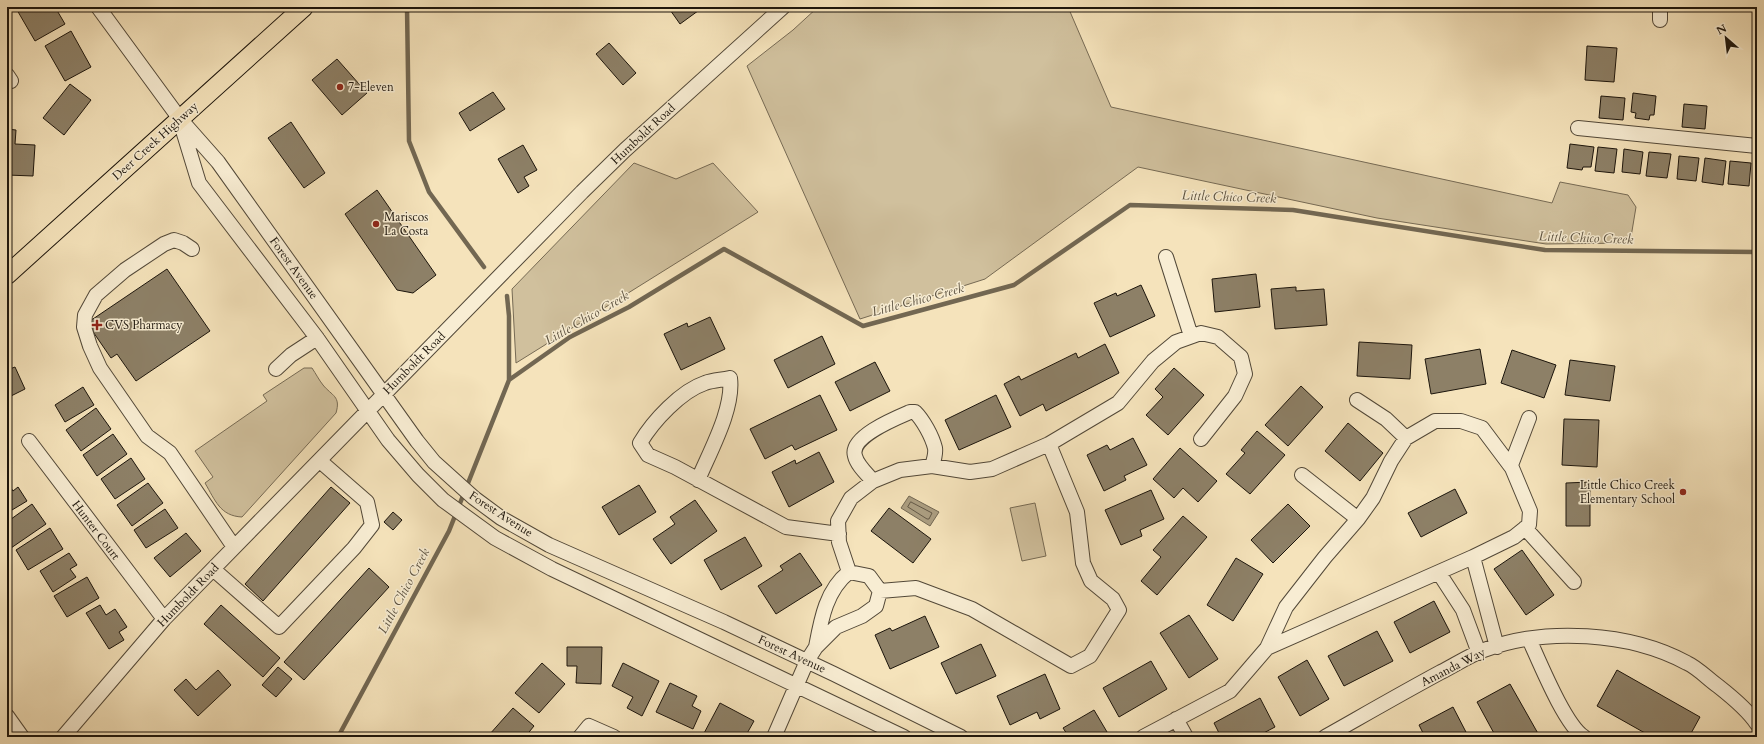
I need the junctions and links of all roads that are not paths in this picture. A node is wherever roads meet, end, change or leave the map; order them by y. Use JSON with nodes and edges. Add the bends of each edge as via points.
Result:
{"nodes":[{"id":1,"x":98,"y":7,"type":"edge"},
{"id":2,"x":304,"y":7,"type":"edge"},
{"id":3,"x":783,"y":7,"type":"edge"},
{"id":4,"x":180,"y":119,"type":"junction"},
{"id":5,"x":1578,"y":128,"type":"dead end"},
{"id":6,"x":1757,"y":146,"type":"edge"},
{"id":7,"x":192,"y":249,"type":"dead end"},
{"id":8,"x":1166,"y":257,"type":"dead end"},
{"id":9,"x":7,"y":275,"type":"edge"},
{"id":10,"x":1191,"y":336,"type":"junction"},
{"id":11,"x":317,"y":338,"type":"junction"},
{"id":12,"x":276,"y":369,"type":"dead end"},
{"id":13,"x":383,"y":394,"type":"junction"},
{"id":14,"x":1357,"y":400,"type":"dead end"},
{"id":15,"x":367,"y":410,"type":"junction"},
{"id":16,"x":1529,"y":418,"type":"dead end"},
{"id":17,"x":1406,"y":438,"type":"junction"},
{"id":18,"x":1201,"y":439,"type":"dead end"},
{"id":19,"x":29,"y":441,"type":"dead end"},
{"id":20,"x":1049,"y":444,"type":"junction"},
{"id":21,"x":320,"y":461,"type":"junction"},
{"id":22,"x":1510,"y":465,"type":"junction"},
{"id":23,"x":932,"y":466,"type":"junction"},
{"id":24,"x":1302,"y":475,"type":"dead end"},
{"id":25,"x":698,"y":480,"type":"junction"},
{"id":26,"x":873,"y":481,"type":"junction"},
{"id":27,"x":1358,"y":519,"type":"junction"},
{"id":28,"x":1525,"y":528,"type":"junction"},
{"id":29,"x":839,"y":534,"type":"junction"},
{"id":30,"x":234,"y":548,"type":"junction"},
{"id":31,"x":1473,"y":558,"type":"junction"},
{"id":32,"x":213,"y":569,"type":"junction"},
{"id":33,"x":849,"y":572,"type":"junction"},
{"id":34,"x":1439,"y":573,"type":"junction"},
{"id":35,"x":1574,"y":582,"type":"dead end"},
{"id":36,"x":880,"y":590,"type":"junction"},
{"id":37,"x":164,"y":619,"type":"junction"},
{"id":38,"x":1529,"y":640,"type":"junction"},
{"id":39,"x":816,"y":647,"type":"junction"},
{"id":40,"x":1497,"y":647,"type":"junction"},
{"id":41,"x":1267,"y":648,"type":"junction"},
{"id":42,"x":1479,"y":653,"type":"junction"},
{"id":43,"x":807,"y":661,"type":"junction"},
{"id":44,"x":797,"y":686,"type":"junction"},
{"id":45,"x":7,"y":716,"type":"edge"},
{"id":46,"x":1176,"y":719,"type":"junction"},
{"id":47,"x":1757,"y":724,"type":"edge"},
{"id":48,"x":1329,"y":736,"type":"edge"},
{"id":49,"x":22,"y":737,"type":"edge"},
{"id":50,"x":63,"y":737,"type":"edge"},
{"id":51,"x":580,"y":737,"type":"edge"},
{"id":52,"x":614,"y":737,"type":"edge"},
{"id":53,"x":774,"y":737,"type":"edge"},
{"id":54,"x":904,"y":737,"type":"edge"},
{"id":55,"x":961,"y":737,"type":"edge"},
{"id":56,"x":1143,"y":737,"type":"edge"},
{"id":57,"x":1186,"y":737,"type":"edge"},
{"id":58,"x":1584,"y":737,"type":"edge"}],
"edges":[{"from":1,"to":4,"type":"street","name":"Forest Avenue"},
{"from":2,"to":4,"type":"main road","name":"Deer Creek Highway"},
{"from":3,"to":13,"type":"street","name":"Humboldt Road","via":[[625,150]]},
{"from":4,"to":9,"type":"main road","name":"Deer Creek Highway"},
{"from":4,"to":11,"type":"street","name":"Forest Avenue","via":[[199,183]]},
{"from":4,"to":13,"type":"street","name":"Forest Avenue","via":[[218,162]]},
{"from":5,"to":6,"type":"street"},
{"from":7,"to":30,"type":"street","via":[[174,240],[125,270],[96,295],[85,315],[84,327],[94,358],[132,414],[147,436],[170,453]]},
{"from":8,"to":10,"type":"street"},
{"from":10,"to":18,"type":"street","via":[[1201,333],[1218,337],[1241,357],[1244,374],[1235,396]]},
{"from":10,"to":20,"type":"street","via":[[1176,342],[1153,361],[1118,403]]},
{"from":11,"to":12,"type":"street","via":[[291,355]]},
{"from":11,"to":15,"type":"street","name":"Forest Avenue"},
{"from":13,"to":15,"type":"street","name":"Humboldt Road"},
{"from":13,"to":43,"type":"street","name":"Forest Avenue","via":[[434,462],[451,479],[501,518],[548,545]]},
{"from":14,"to":17,"type":"street","via":[[1386,419]]},
{"from":15,"to":21,"type":"street","name":"Humboldt Road"},
{"from":15,"to":44,"type":"street","name":"Forest Avenue","via":[[418,476],[443,500],[495,538],[552,569]]},
{"from":16,"to":22,"type":"street"},
{"from":17,"to":22,"type":"street","via":[[1435,421],[1461,421],[1482,428]]},
{"from":17,"to":27,"type":"street","via":[[1391,461],[1373,498]]},
{"from":19,"to":37,"type":"street","name":"Hunter Court"},
{"from":20,"to":23,"type":"street","via":[[992,470],[970,472]]},
{"from":20,"to":36,"type":"street","via":[[1077,512],[1084,563],[1091,581],[1114,599],[1119,610],[1090,656],[1072,666],[972,609],[916,588]]},
{"from":21,"to":30,"type":"street","name":"Humboldt Road"},
{"from":21,"to":32,"type":"street","via":[[367,502],[372,525],[354,548],[279,627]]},
{"from":22,"to":28,"type":"street","via":[[1530,511],[1529,525]]},
{"from":23,"to":26,"type":"street","via":[[900,470]]},
{"from":23,"to":26,"type":"street","via":[[935,456],[932,441],[920,416],[910,412],[864,436],[855,446],[854,455]]},
{"from":24,"to":27,"type":"street"},
{"from":25,"to":25,"type":"street","via":[[648,455],[640,443],[649,428],[677,400],[705,383],[730,378],[732,390]]},
{"from":25,"to":29,"type":"street","via":[[786,527]]},
{"from":26,"to":29,"type":"street","via":[[850,498],[838,521]]},
{"from":27,"to":41,"type":"street","via":[[1286,607]]},
{"from":28,"to":31,"type":"street","via":[[1514,537]]},
{"from":28,"to":35,"type":"street"},
{"from":29,"to":33,"type":"street","via":[[839,542]]},
{"from":30,"to":32,"type":"street","name":"Humboldt Road"},
{"from":31,"to":34,"type":"street"},
{"from":31,"to":40,"type":"street"},
{"from":32,"to":37,"type":"street","name":"Humboldt Road"},
{"from":33,"to":36,"type":"street","via":[[869,576]]},
{"from":33,"to":39,"type":"street","via":[[840,579],[822,614]]},
{"from":34,"to":41,"type":"street"},
{"from":34,"to":42,"type":"street","via":[[1463,610]]},
{"from":36,"to":39,"type":"street","via":[[876,606],[862,616],[836,627]]},
{"from":37,"to":50,"type":"street","name":"Humboldt Road"},
{"from":38,"to":40,"type":"street","name":"Amanda Way"},
{"from":38,"to":47,"type":"street","name":"Amanda Way","via":[[1557,636],[1590,636],[1659,651],[1688,663],[1727,693]]},
{"from":38,"to":58,"type":"street","via":[[1567,717]]},
{"from":39,"to":43,"type":"street"},
{"from":40,"to":42,"type":"street","name":"Amanda Way"},
{"from":41,"to":46,"type":"street","via":[[1230,691]]},
{"from":42,"to":48,"type":"street","name":"Amanda Way","via":[[1414,686]]},
{"from":43,"to":44,"type":"street"},
{"from":43,"to":55,"type":"street","name":"Forest Avenue"},
{"from":44,"to":53,"type":"street"},
{"from":44,"to":54,"type":"street","name":"Forest Avenue"},
{"from":45,"to":49,"type":"street"},
{"from":46,"to":56,"type":"street"},
{"from":46,"to":57,"type":"street"},
{"from":51,"to":52,"type":"street","via":[[589,726]]}]}
